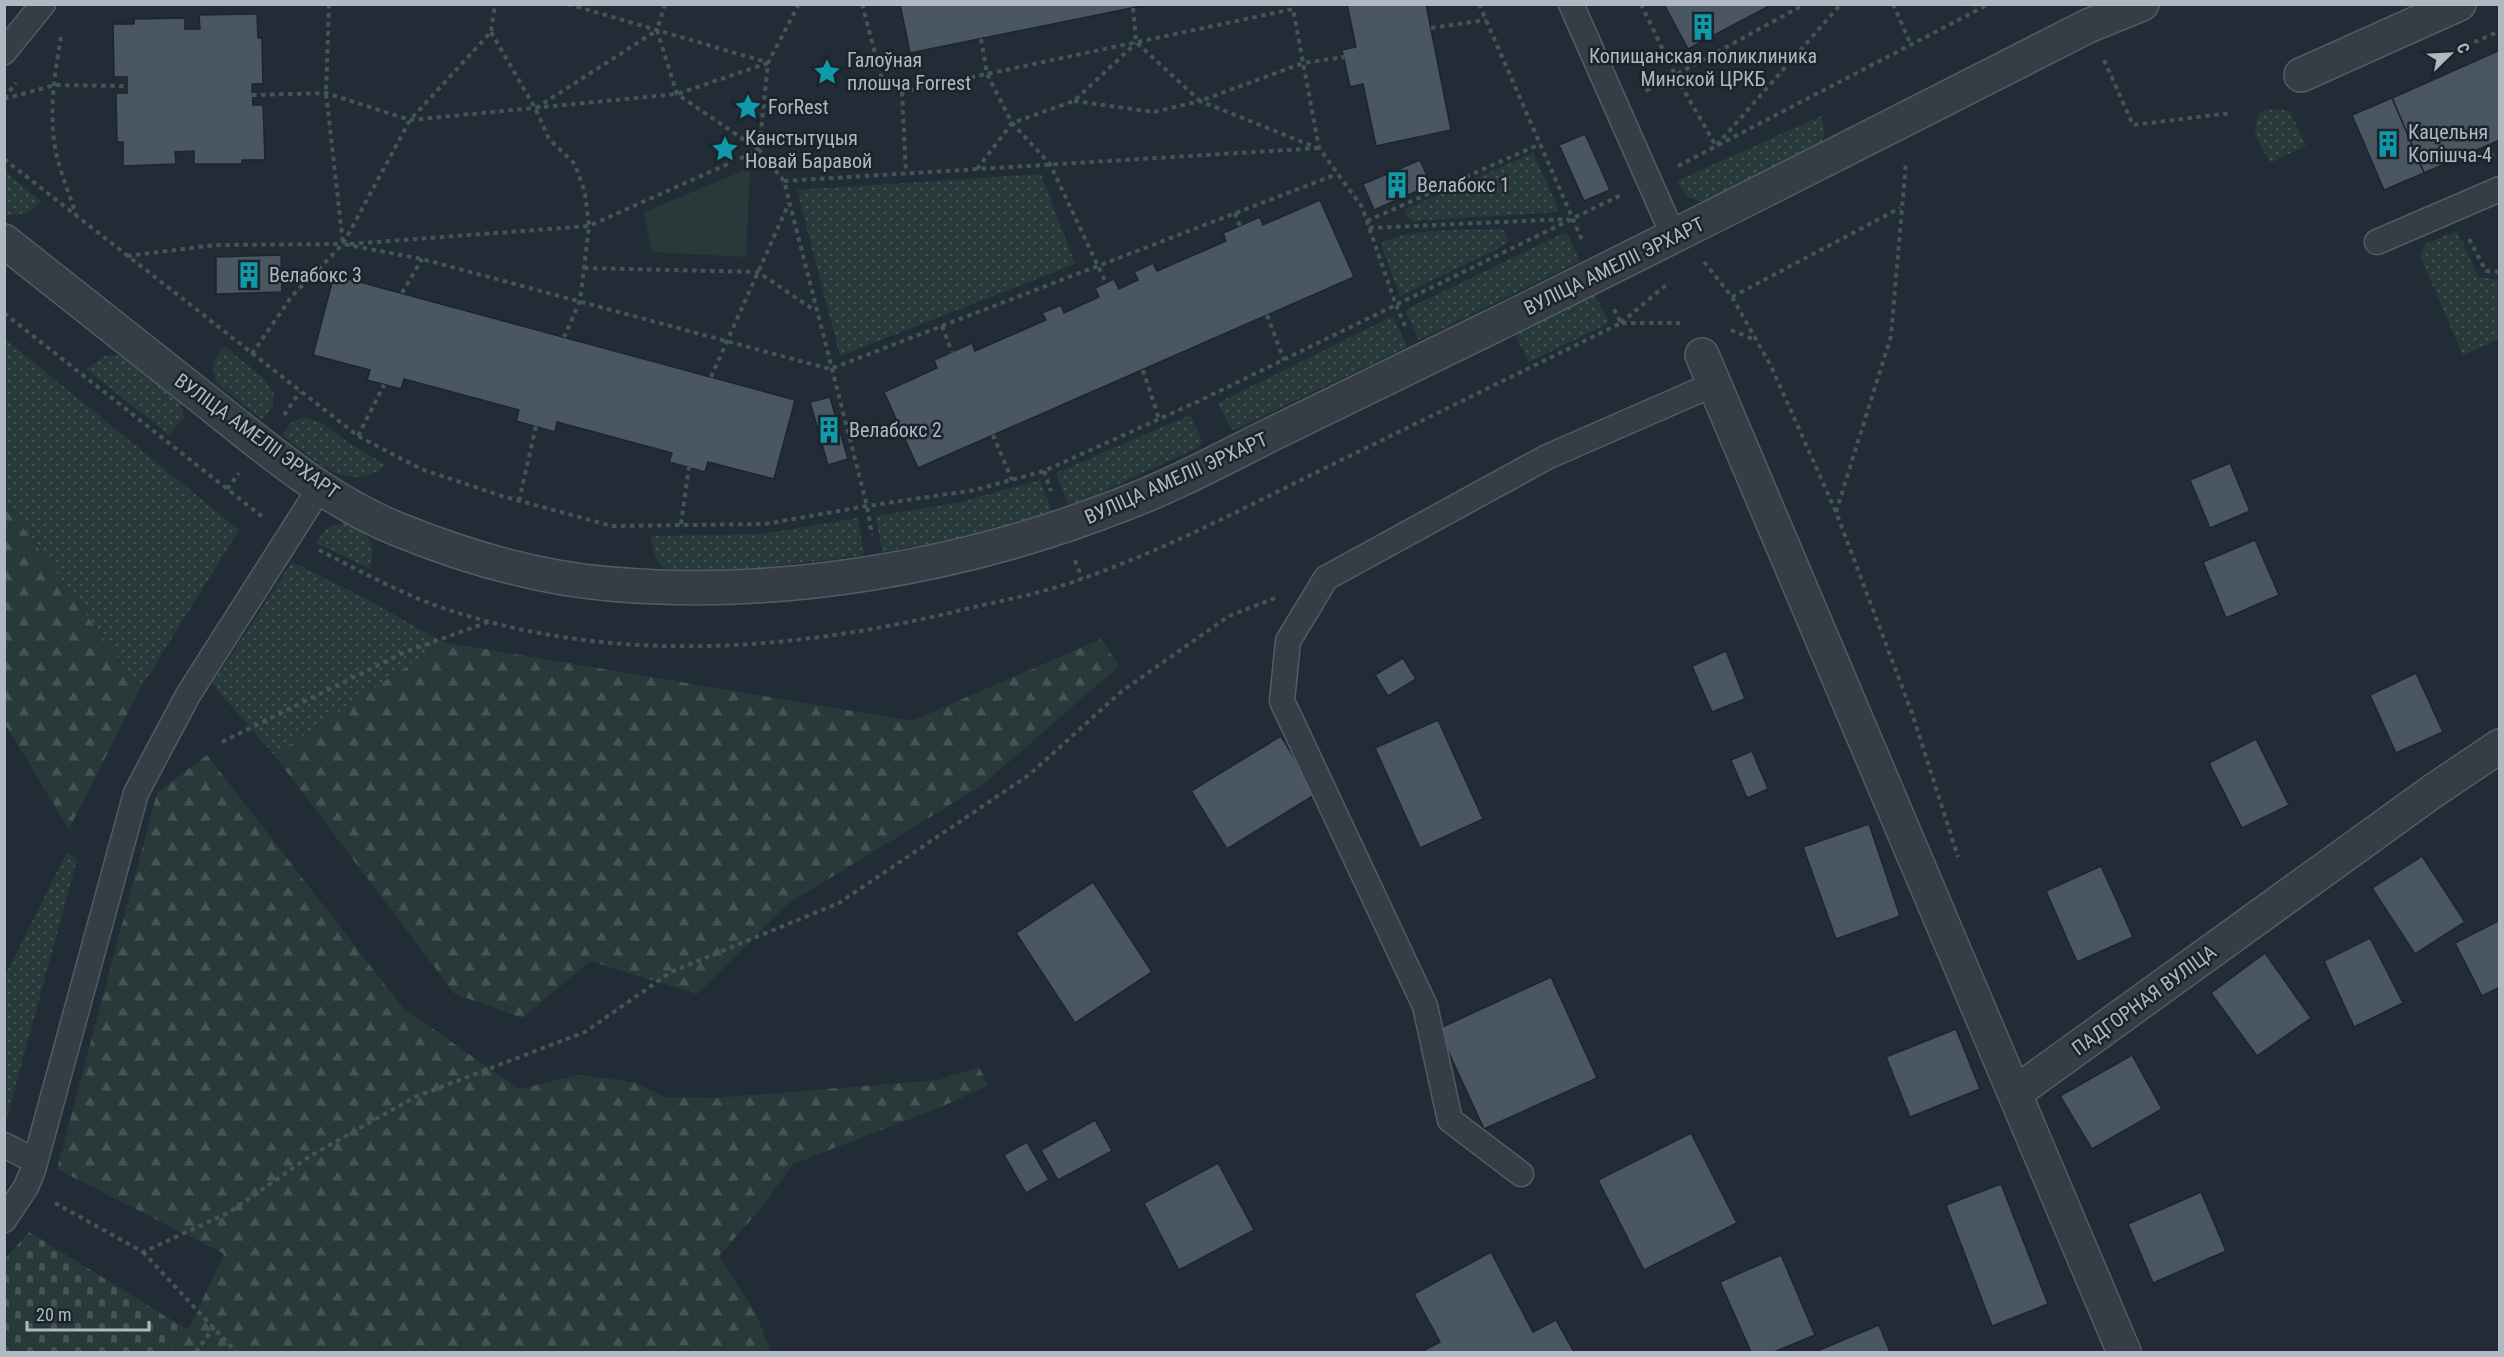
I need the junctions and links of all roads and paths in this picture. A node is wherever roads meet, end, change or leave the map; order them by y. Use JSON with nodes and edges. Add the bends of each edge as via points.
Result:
{"nodes":[{"id":1,"x":43,"y":4,"type":"edge"},
{"id":2,"x":329,"y":4,"type":"edge"},
{"id":3,"x":495,"y":4,"type":"edge"},
{"id":4,"x":568,"y":4,"type":"edge"},
{"id":5,"x":665,"y":4,"type":"edge"},
{"id":6,"x":798,"y":4,"type":"edge"},
{"id":7,"x":862,"y":4,"type":"edge"},
{"id":8,"x":1479,"y":4,"type":"edge"},
{"id":9,"x":1571,"y":4,"type":"edge"},
{"id":10,"x":1641,"y":4,"type":"edge"},
{"id":11,"x":1805,"y":4,"type":"edge"},
{"id":12,"x":1841,"y":4,"type":"edge"},
{"id":13,"x":1893,"y":4,"type":"edge"},
{"id":14,"x":1964,"y":4,"type":"edge"},
{"id":15,"x":2142,"y":4,"type":"edge"},
{"id":16,"x":2459,"y":4,"type":"edge"},
{"id":17,"x":1988,"y":5,"type":"edge"},
{"id":18,"x":1294,"y":7,"type":"edge"},
{"id":19,"x":1133,"y":8,"type":"dead end"},
{"id":20,"x":1486,"y":20,"type":"junction"},
{"id":21,"x":2088,"y":26,"type":"junction"},
{"id":22,"x":1431,"y":28,"type":"dead end"},
{"id":23,"x":657,"y":30,"type":"junction"},
{"id":24,"x":491,"y":32,"type":"junction"},
{"id":25,"x":62,"y":33,"type":"dead end"},
{"id":26,"x":981,"y":39,"type":"dead end"},
{"id":27,"x":1137,"y":42,"type":"junction"},
{"id":28,"x":1911,"y":45,"type":"junction"},
{"id":29,"x":4,"y":52,"type":"edge"},
{"id":30,"x":1344,"y":57,"type":"dead end"},
{"id":31,"x":768,"y":63,"type":"junction"},
{"id":32,"x":1303,"y":63,"type":"junction"},
{"id":33,"x":987,"y":74,"type":"junction"},
{"id":34,"x":1675,"y":75,"type":"junction"},
{"id":35,"x":2301,"y":75,"type":"dead end"},
{"id":36,"x":21,"y":77,"type":"dead end"},
{"id":37,"x":55,"y":85,"type":"junction"},
{"id":38,"x":127,"y":86,"type":"dead end"},
{"id":39,"x":902,"y":92,"type":"junction"},
{"id":40,"x":326,"y":93,"type":"junction"},
{"id":41,"x":252,"y":94,"type":"dead end"},
{"id":42,"x":677,"y":94,"type":"junction"},
{"id":43,"x":4,"y":98,"type":"edge"},
{"id":44,"x":1074,"y":101,"type":"junction"},
{"id":45,"x":1200,"y":101,"type":"junction"},
{"id":46,"x":1616,"y":107,"type":"junction"},
{"id":47,"x":535,"y":108,"type":"junction"},
{"id":48,"x":2231,"y":113,"type":"dead end"},
{"id":49,"x":410,"y":120,"type":"junction"},
{"id":50,"x":1904,"y":120,"type":"junction"},
{"id":51,"x":1012,"y":123,"type":"junction"},
{"id":52,"x":1540,"y":144,"type":"junction"},
{"id":53,"x":1716,"y":146,"type":"junction"},
{"id":54,"x":1319,"y":148,"type":"junction"},
{"id":55,"x":759,"y":150,"type":"junction"},
{"id":56,"x":4,"y":159,"type":"edge"},
{"id":57,"x":1050,"y":164,"type":"junction"},
{"id":58,"x":976,"y":169,"type":"junction"},
{"id":59,"x":906,"y":173,"type":"junction"},
{"id":60,"x":1337,"y":174,"type":"junction"},
{"id":61,"x":784,"y":181,"type":"junction"},
{"id":62,"x":1649,"y":181,"type":"junction"},
{"id":63,"x":2499,"y":189,"type":"edge"},
{"id":64,"x":789,"y":202,"type":"junction"},
{"id":65,"x":1900,"y":208,"type":"junction"},
{"id":66,"x":2452,"y":209,"type":"junction"},
{"id":67,"x":1234,"y":213,"type":"junction"},
{"id":68,"x":76,"y":216,"type":"junction"},
{"id":69,"x":1572,"y":219,"type":"junction"},
{"id":70,"x":1367,"y":221,"type":"junction"},
{"id":71,"x":589,"y":226,"type":"junction"},
{"id":72,"x":1240,"y":226,"type":"dead end"},
{"id":73,"x":1369,"y":228,"type":"junction"},
{"id":74,"x":1674,"y":237,"type":"junction"},
{"id":75,"x":4,"y":241,"type":"edge"},
{"id":76,"x":2377,"y":242,"type":"dead end"},
{"id":77,"x":343,"y":244,"type":"junction"},
{"id":78,"x":127,"y":256,"type":"junction"},
{"id":79,"x":422,"y":259,"type":"junction"},
{"id":80,"x":1098,"y":265,"type":"junction"},
{"id":81,"x":584,"y":268,"type":"junction"},
{"id":82,"x":758,"y":272,"type":"junction"},
{"id":83,"x":2499,"y":272,"type":"edge"},
{"id":84,"x":1598,"y":274,"type":"junction"},
{"id":85,"x":1673,"y":279,"type":"dead end"},
{"id":86,"x":1106,"y":283,"type":"dead end"},
{"id":87,"x":402,"y":293,"type":"dead end"},
{"id":88,"x":1732,"y":297,"type":"junction"},
{"id":89,"x":580,"y":301,"type":"junction"},
{"id":90,"x":1396,"y":305,"type":"junction"},
{"id":91,"x":815,"y":311,"type":"junction"},
{"id":92,"x":4,"y":313,"type":"edge"},
{"id":93,"x":1268,"y":315,"type":"dead end"},
{"id":94,"x":1621,"y":323,"type":"junction"},
{"id":95,"x":942,"y":326,"type":"junction"},
{"id":96,"x":564,"y":337,"type":"dead end"},
{"id":97,"x":727,"y":341,"type":"junction"},
{"id":98,"x":952,"y":352,"type":"dead end"},
{"id":99,"x":252,"y":354,"type":"junction"},
{"id":100,"x":1284,"y":360,"type":"junction"},
{"id":101,"x":1422,"y":361,"type":"junction"},
{"id":102,"x":830,"y":369,"type":"junction"},
{"id":103,"x":1143,"y":370,"type":"dead end"},
{"id":104,"x":1708,"y":370,"type":"joint"},
{"id":105,"x":711,"y":377,"type":"dead end"},
{"id":106,"x":384,"y":385,"type":"dead end"},
{"id":107,"x":1159,"y":419,"type":"junction"},
{"id":108,"x":536,"y":426,"type":"dead end"},
{"id":109,"x":993,"y":435,"type":"dead end"},
{"id":110,"x":358,"y":436,"type":"junction"},
{"id":111,"x":689,"y":467,"type":"dead end"},
{"id":112,"x":1012,"y":480,"type":"junction"},
{"id":113,"x":321,"y":486,"type":"junction"},
{"id":114,"x":519,"y":501,"type":"junction"},
{"id":115,"x":867,"y":506,"type":"junction"},
{"id":116,"x":1836,"y":512,"type":"junction"},
{"id":117,"x":681,"y":524,"type":"junction"},
{"id":118,"x":288,"y":535,"type":"junction"},
{"id":119,"x":879,"y":571,"type":"junction"},
{"id":120,"x":1326,"y":578,"type":"junction"},
{"id":121,"x":491,"y":621,"type":"junction"},
{"id":122,"x":222,"y":742,"type":"dead end"},
{"id":123,"x":2499,"y":746,"type":"edge"},
{"id":124,"x":1959,"y":859,"type":"dead end"},
{"id":125,"x":2015,"y":1094,"type":"junction"},
{"id":126,"x":4,"y":1145,"type":"edge"},
{"id":127,"x":35,"y":1161,"type":"junction"},
{"id":128,"x":1521,"y":1174,"type":"dead end"},
{"id":129,"x":26,"y":1187,"type":"junction"},
{"id":130,"x":4,"y":1220,"type":"edge"},
{"id":131,"x":142,"y":1252,"type":"junction"},
{"id":132,"x":214,"y":1327,"type":"junction"},
{"id":133,"x":2122,"y":1352,"type":"edge"},
{"id":134,"x":196,"y":1353,"type":"edge"},
{"id":135,"x":236,"y":1353,"type":"edge"}],
"edges":[{"from":1,"to":29,"type":"lane"},
{"from":2,"to":40,"type":"path"},
{"from":3,"to":24,"type":"path"},
{"from":4,"to":23,"type":"path"},
{"from":5,"to":23,"type":"path"},
{"from":6,"to":31,"type":"path"},
{"from":7,"to":39,"type":"path","via":[[881,76]]},
{"from":8,"to":20,"type":"path"},
{"from":9,"to":46,"type":"lane"},
{"from":10,"to":34,"type":"path"},
{"from":11,"to":34,"type":"path"},
{"from":12,"to":53,"type":"path"},
{"from":13,"to":28,"type":"path"},
{"from":14,"to":17,"type":"path"},
{"from":15,"to":21,"type":"street","name":"ВУЛІЦА АМЕЛІІ ЭРХАРТ"},
{"from":16,"to":35,"type":"street"},
{"from":17,"to":28,"type":"path"},
{"from":18,"to":27,"type":"path"},
{"from":18,"to":32,"type":"path"},
{"from":19,"to":27,"type":"path"},
{"from":20,"to":22,"type":"path"},
{"from":20,"to":52,"type":"path"},
{"from":21,"to":48,"type":"path","via":[[2133,125]]},
{"from":21,"to":50,"type":"street","name":"ВУЛІЦА АМЕЛІІ ЭРХАРТ"},
{"from":23,"to":31,"type":"path"},
{"from":23,"to":42,"type":"path"},
{"from":23,"to":47,"type":"path"},
{"from":24,"to":47,"type":"path"},
{"from":24,"to":49,"type":"path"},
{"from":25,"to":37,"type":"path"},
{"from":26,"to":33,"type":"path"},
{"from":27,"to":33,"type":"path"},
{"from":27,"to":44,"type":"path"},
{"from":27,"to":45,"type":"path"},
{"from":28,"to":53,"type":"path"},
{"from":30,"to":32,"type":"path"},
{"from":31,"to":42,"type":"path"},
{"from":31,"to":55,"type":"path"},
{"from":32,"to":45,"type":"path"},
{"from":32,"to":54,"type":"path"},
{"from":33,"to":39,"type":"path"},
{"from":33,"to":51,"type":"path"},
{"from":34,"to":46,"type":"path"},
{"from":34,"to":53,"type":"path"},
{"from":36,"to":43,"type":"path"},
{"from":37,"to":38,"type":"path"},
{"from":37,"to":43,"type":"path"},
{"from":37,"to":68,"type":"path","via":[[52,110],[57,156]]},
{"from":39,"to":59,"type":"path"},
{"from":40,"to":41,"type":"path"},
{"from":40,"to":49,"type":"path"},
{"from":40,"to":77,"type":"path"},
{"from":42,"to":47,"type":"path"},
{"from":42,"to":55,"type":"path"},
{"from":44,"to":45,"type":"path","via":[[1154,112]]},
{"from":44,"to":51,"type":"path"},
{"from":45,"to":54,"type":"path"},
{"from":46,"to":62,"type":"lane"},
{"from":47,"to":49,"type":"path"},
{"from":47,"to":71,"type":"path","via":[[549,139],[575,164],[585,193]]},
{"from":49,"to":77,"type":"path"},
{"from":50,"to":65,"type":"path","via":[[1907,151]]},
{"from":50,"to":74,"type":"street","name":"ВУЛІЦА АМЕЛІІ ЭРХАРТ"},
{"from":51,"to":57,"type":"path"},
{"from":51,"to":58,"type":"path"},
{"from":52,"to":69,"type":"path"},
{"from":52,"to":70,"type":"path"},
{"from":53,"to":62,"type":"path"},
{"from":54,"to":57,"type":"path"},
{"from":54,"to":60,"type":"path"},
{"from":55,"to":61,"type":"path"},
{"from":55,"to":71,"type":"path"},
{"from":56,"to":68,"type":"path"},
{"from":57,"to":58,"type":"path"},
{"from":57,"to":80,"type":"path"},
{"from":58,"to":59,"type":"path"},
{"from":59,"to":61,"type":"path"},
{"from":60,"to":67,"type":"path"},
{"from":60,"to":70,"type":"path","via":[[1362,207]]},
{"from":61,"to":64,"type":"path"},
{"from":62,"to":69,"type":"path"},
{"from":62,"to":74,"type":"lane"},
{"from":63,"to":66,"type":"lane"},
{"from":64,"to":82,"type":"path"},
{"from":64,"to":91,"type":"path"},
{"from":65,"to":88,"type":"path"},
{"from":65,"to":116,"type":"path","via":[[1891,336]]},
{"from":66,"to":76,"type":"lane"},
{"from":66,"to":83,"type":"path","via":[[2486,271]]},
{"from":67,"to":72,"type":"path"},
{"from":67,"to":80,"type":"path"},
{"from":68,"to":78,"type":"path"},
{"from":69,"to":73,"type":"path"},
{"from":69,"to":84,"type":"path"},
{"from":69,"to":90,"type":"path"},
{"from":70,"to":73,"type":"path"},
{"from":71,"to":77,"type":"path"},
{"from":71,"to":81,"type":"path"},
{"from":73,"to":90,"type":"path"},
{"from":74,"to":84,"type":"street","name":"ВУЛІЦА АМЕЛІІ ЭРХАРТ"},
{"from":74,"to":88,"type":"path","via":[[1699,256]]},
{"from":75,"to":113,"type":"street","name":"ВУЛІЦА АМЕЛІІ ЭРХАРТ","via":[[261,445]]},
{"from":77,"to":78,"type":"path","via":[[215,245]]},
{"from":77,"to":79,"type":"path"},
{"from":77,"to":99,"type":"path","via":[[292,296]]},
{"from":78,"to":99,"type":"path"},
{"from":79,"to":87,"type":"path"},
{"from":79,"to":89,"type":"path"},
{"from":80,"to":86,"type":"path"},
{"from":80,"to":95,"type":"path"},
{"from":81,"to":82,"type":"path"},
{"from":81,"to":89,"type":"path"},
{"from":82,"to":91,"type":"path"},
{"from":82,"to":97,"type":"path"},
{"from":84,"to":94,"type":"path"},
{"from":84,"to":101,"type":"street","name":"ВУЛІЦА АМЕЛІІ ЭРХАРТ"},
{"from":85,"to":94,"type":"path"},
{"from":88,"to":116,"type":"path","via":[[1771,366]]},
{"from":89,"to":96,"type":"path"},
{"from":89,"to":97,"type":"path"},
{"from":90,"to":100,"type":"path"},
{"from":90,"to":101,"type":"path"},
{"from":91,"to":102,"type":"path"},
{"from":92,"to":118,"type":"path"},
{"from":93,"to":100,"type":"path"},
{"from":94,"to":121,"type":"path","via":[[1157,550],[1062,586],[884,627],[719,646],[603,644]]},
{"from":95,"to":98,"type":"path"},
{"from":95,"to":102,"type":"path"},
{"from":97,"to":102,"type":"path"},
{"from":97,"to":105,"type":"path"},
{"from":99,"to":110,"type":"path"},
{"from":100,"to":107,"type":"path"},
{"from":101,"to":119,"type":"street","name":"ВУЛІЦА АМЕЛІІ ЭРХАРТ","via":[[1124,504],[1003,546]]},
{"from":102,"to":115,"type":"path"},
{"from":103,"to":107,"type":"path"},
{"from":104,"to":120,"type":"lane"},
{"from":104,"to":125,"type":"street"},
{"from":106,"to":110,"type":"path"},
{"from":107,"to":112,"type":"path","via":[[1044,471]]},
{"from":108,"to":114,"type":"path"},
{"from":109,"to":112,"type":"path"},
{"from":110,"to":114,"type":"path","via":[[422,469]]},
{"from":111,"to":117,"type":"path"},
{"from":112,"to":115,"type":"path","via":[[975,490]]},
{"from":113,"to":118,"type":"lane"},
{"from":113,"to":119,"type":"street","name":"ВУЛІЦА АМЕЛІІ ЭРХАРТ","via":[[389,526],[461,552],[535,572],[608,584],[757,586]]},
{"from":114,"to":117,"type":"path","via":[[612,526]]},
{"from":115,"to":117,"type":"path","via":[[765,524]]},
{"from":115,"to":119,"type":"path"},
{"from":116,"to":124,"type":"path","via":[[1912,713]]},
{"from":118,"to":121,"type":"path","via":[[405,593]]},
{"from":118,"to":127,"type":"lane","via":[[188,695],[136,793]]},
{"from":120,"to":128,"type":"lane","via":[[1288,641],[1282,701],[1425,1006],[1450,1120]]},
{"from":120,"to":131,"type":"path","via":[[1229,616],[1122,691],[1029,775],[839,903],[671,972],[585,1032],[415,1097],[312,1155],[228,1213]]},
{"from":121,"to":122,"type":"path","via":[[405,652]]},
{"from":123,"to":125,"type":"street","name":"ПАДГОРНАЯ ВУЛІЦА"},
{"from":125,"to":133,"type":"street"},
{"from":126,"to":127,"type":"lane"},
{"from":127,"to":129,"type":"lane"},
{"from":129,"to":130,"type":"lane"},
{"from":129,"to":131,"type":"path"},
{"from":131,"to":132,"type":"path"},
{"from":132,"to":134,"type":"path"},
{"from":132,"to":135,"type":"path"}]}
